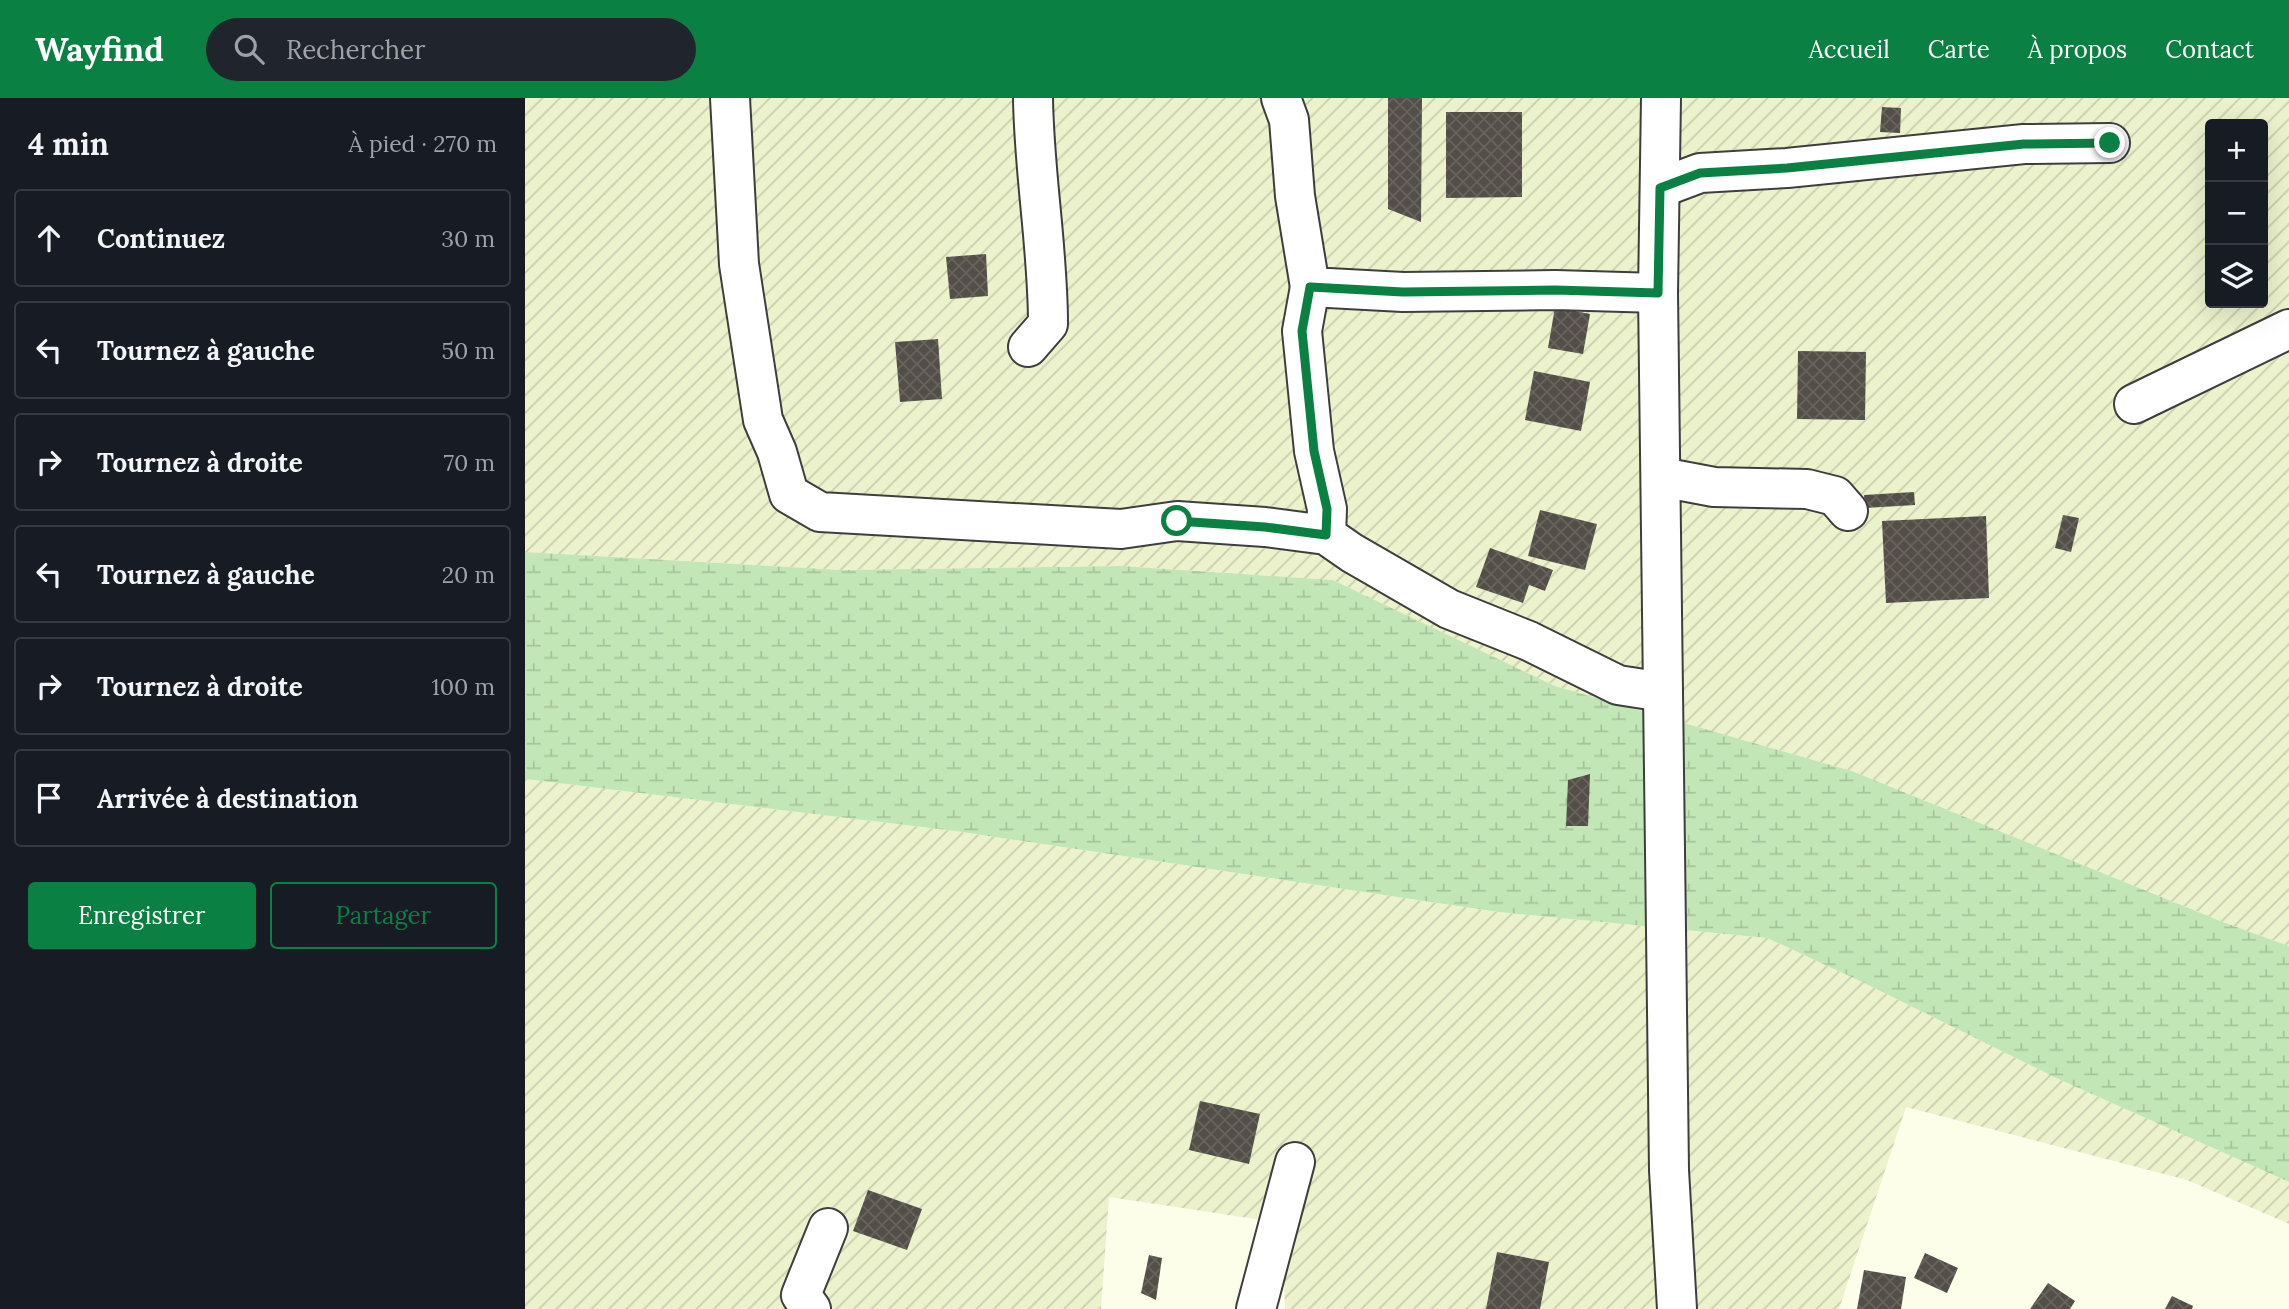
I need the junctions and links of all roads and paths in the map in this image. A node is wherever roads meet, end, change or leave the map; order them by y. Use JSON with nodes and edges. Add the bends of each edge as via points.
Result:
{"nodes":[{"id":1,"x":730,"y":98,"type":"edge"},
{"id":2,"x":1033,"y":98,"type":"edge"},
{"id":3,"x":1281,"y":98,"type":"edge"},
{"id":4,"x":1661,"y":98,"type":"edge"},
{"id":5,"x":2110,"y":143,"type":"dead end"},
{"id":6,"x":1660,"y":188,"type":"junction"},
{"id":7,"x":1310,"y":287,"type":"junction"},
{"id":8,"x":1658,"y":293,"type":"junction"},
{"id":9,"x":2289,"y":329,"type":"edge"},
{"id":10,"x":1028,"y":347,"type":"dead end"},
{"id":11,"x":2134,"y":404,"type":"dead end"},
{"id":12,"x":1661,"y":477,"type":"junction"},
{"id":13,"x":1848,"y":511,"type":"dead end"},
{"id":14,"x":1326,"y":535,"type":"junction"},
{"id":15,"x":1663,"y":692,"type":"junction"},
{"id":16,"x":1296,"y":1162,"type":"dead end"},
{"id":17,"x":828,"y":1228,"type":"dead end"},
{"id":18,"x":810,"y":1309,"type":"edge"},
{"id":19,"x":1256,"y":1309,"type":"edge"},
{"id":20,"x":1677,"y":1309,"type":"edge"}],
"edges":[{"from":1,"to":14,"type":"street","via":[[739,264],[763,420],[789,494],[820,512],[1121,529],[1177,521]]},
{"from":2,"to":10,"type":"street","via":[[1048,324]]},
{"from":3,"to":7,"type":"street","via":[[1289,120],[1295,196]]},
{"from":4,"to":6,"type":"street"},
{"from":5,"to":6,"type":"street","via":[[2024,144],[1700,173]]},
{"from":6,"to":8,"type":"street"},
{"from":7,"to":8,"type":"street"},
{"from":7,"to":14,"type":"street","via":[[1302,331],[1314,451],[1327,509]]},
{"from":8,"to":12,"type":"street"},
{"from":9,"to":11,"type":"street"},
{"from":12,"to":13,"type":"street","via":[[1714,487],[1807,489],[1835,496]]},
{"from":12,"to":15,"type":"street"},
{"from":14,"to":15,"type":"street","via":[[1449,609],[1618,685]]},
{"from":15,"to":20,"type":"street","via":[[1669,1170]]},
{"from":16,"to":19,"type":"street"},
{"from":17,"to":18,"type":"street","via":[[801,1294]]}]}
